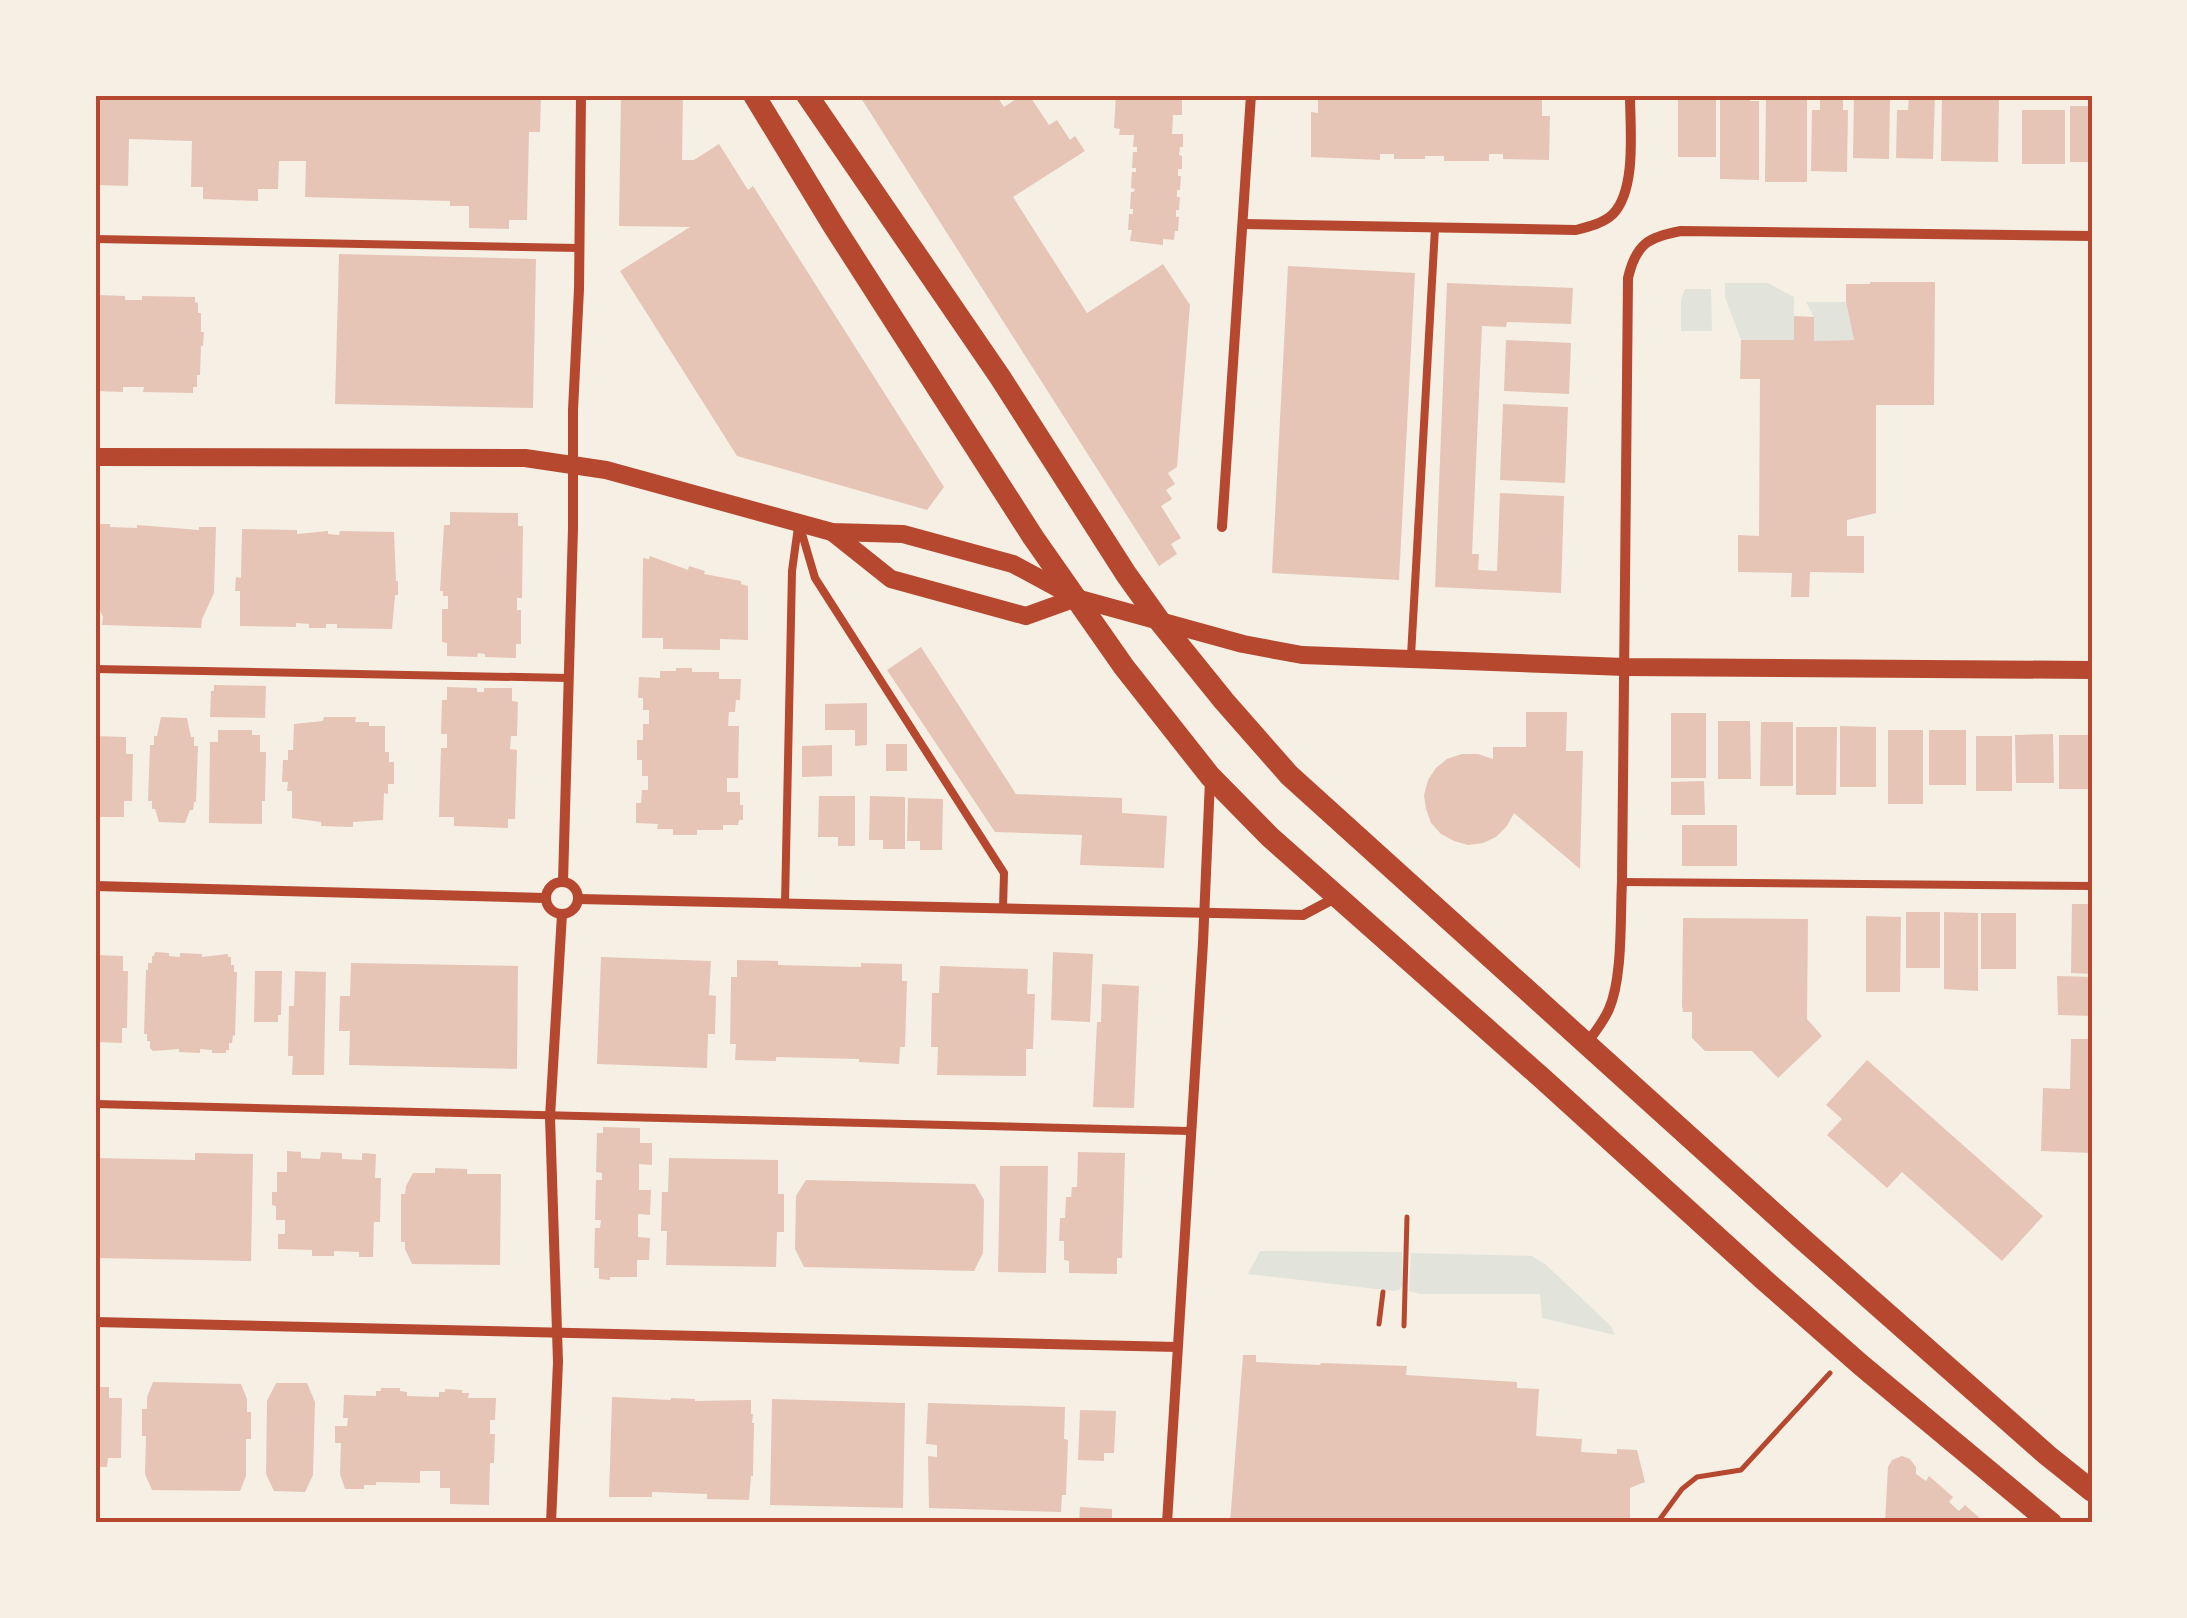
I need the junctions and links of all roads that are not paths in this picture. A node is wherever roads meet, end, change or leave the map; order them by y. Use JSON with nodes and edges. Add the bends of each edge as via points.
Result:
{"nodes":[{"id":1,"x":582,"y":95,"type":"edge"},
{"id":2,"x":754,"y":95,"type":"edge"},
{"id":3,"x":808,"y":95,"type":"edge"},
{"id":4,"x":1251,"y":95,"type":"edge"},
{"id":5,"x":1630,"y":95,"type":"edge"},
{"id":6,"x":1244,"y":224,"type":"junction"},
{"id":7,"x":1435,"y":228,"type":"junction"},
{"id":8,"x":2092,"y":236,"type":"edge"},
{"id":9,"x":95,"y":239,"type":"edge"},
{"id":10,"x":580,"y":248,"type":"junction"},
{"id":11,"x":95,"y":457,"type":"edge"},
{"id":12,"x":574,"y":464,"type":"junction"},
{"id":13,"x":798,"y":523,"type":"junction"},
{"id":14,"x":1222,"y":528,"type":"dead end"},
{"id":15,"x":832,"y":532,"type":"junction"},
{"id":16,"x":1076,"y":598,"type":"junction"},
{"id":17,"x":1161,"y":623,"type":"junction"},
{"id":18,"x":1411,"y":660,"type":"junction"},
{"id":19,"x":1625,"y":667,"type":"junction"},
{"id":20,"x":95,"y":669,"type":"edge"},
{"id":21,"x":2092,"y":670,"type":"edge"},
{"id":22,"x":569,"y":678,"type":"junction"},
{"id":23,"x":1210,"y":776,"type":"junction"},
{"id":24,"x":563,"y":882,"type":"junction"},
{"id":25,"x":1622,"y":882,"type":"junction"},
{"id":26,"x":95,"y":886,"type":"edge"},
{"id":27,"x":2092,"y":886,"type":"edge"},
{"id":28,"x":1338,"y":897,"type":"junction"},
{"id":29,"x":545,"y":898,"type":"junction"},
{"id":30,"x":578,"y":899,"type":"junction"},
{"id":31,"x":786,"y":904,"type":"junction"},
{"id":32,"x":1004,"y":908,"type":"junction"},
{"id":33,"x":562,"y":914,"type":"junction"},
{"id":34,"x":1204,"y":914,"type":"junction"},
{"id":35,"x":1588,"y":1043,"type":"junction"},
{"id":36,"x":95,"y":1104,"type":"edge"},
{"id":37,"x":550,"y":1117,"type":"junction"},
{"id":38,"x":1190,"y":1131,"type":"junction"},
{"id":39,"x":95,"y":1322,"type":"edge"},
{"id":40,"x":556,"y":1333,"type":"junction"},
{"id":41,"x":1176,"y":1347,"type":"junction"},
{"id":42,"x":2092,"y":1491,"type":"edge"},
{"id":43,"x":551,"y":1523,"type":"edge"},
{"id":44,"x":1167,"y":1523,"type":"edge"},
{"id":45,"x":2051,"y":1523,"type":"edge"}],
"edges":[{"from":1,"to":10,"type":"street"},
{"from":2,"to":16,"type":"main road"},
{"from":3,"to":17,"type":"main road"},
{"from":4,"to":6,"type":"street"},
{"from":5,"to":7,"type":"street","via":[[1629,173],[1613,214],[1576,230]]},
{"from":6,"to":7,"type":"street"},
{"from":6,"to":14,"type":"street"},
{"from":7,"to":18,"type":"lane"},
{"from":8,"to":19,"type":"street","via":[[1681,231],[1642,246],[1628,278]]},
{"from":9,"to":10,"type":"lane"},
{"from":10,"to":12,"type":"street"},
{"from":11,"to":12,"type":"street","via":[[457,457]]},
{"from":12,"to":13,"type":"street"},
{"from":12,"to":22,"type":"street"},
{"from":13,"to":15,"type":"street"},
{"from":13,"to":31,"type":"lane"},
{"from":13,"to":32,"type":"lane","via":[[815,578],[1004,874]]},
{"from":15,"to":16,"type":"street","via":[[903,534],[1013,564]]},
{"from":15,"to":16,"type":"street","via":[[891,579],[1026,616]]},
{"from":16,"to":17,"type":"street"},
{"from":16,"to":23,"type":"main road"},
{"from":17,"to":18,"type":"street","via":[[1302,655]]},
{"from":17,"to":35,"type":"main road","via":[[1289,775]]},
{"from":18,"to":19,"type":"street"},
{"from":19,"to":21,"type":"street"},
{"from":19,"to":25,"type":"street"},
{"from":20,"to":22,"type":"lane"},
{"from":22,"to":24,"type":"street"},
{"from":23,"to":28,"type":"main road"},
{"from":23,"to":34,"type":"street"},
{"from":24,"to":29,"type":"street","via":[[548,888]]},
{"from":24,"to":30,"type":"street"},
{"from":25,"to":27,"type":"lane"},
{"from":25,"to":35,"type":"street","via":[[1615,992]]},
{"from":26,"to":29,"type":"street"},
{"from":28,"to":34,"type":"street","via":[[1303,915]]},
{"from":28,"to":45,"type":"main road","via":[[1847,1353]]},
{"from":29,"to":33,"type":"street"},
{"from":30,"to":31,"type":"street"},
{"from":30,"to":33,"type":"street"},
{"from":31,"to":32,"type":"street"},
{"from":32,"to":34,"type":"street"},
{"from":33,"to":37,"type":"street"},
{"from":34,"to":38,"type":"street"},
{"from":35,"to":42,"type":"main road"},
{"from":36,"to":37,"type":"lane"},
{"from":37,"to":38,"type":"lane"},
{"from":37,"to":40,"type":"street"},
{"from":38,"to":41,"type":"street"},
{"from":39,"to":40,"type":"street"},
{"from":40,"to":41,"type":"street"},
{"from":40,"to":43,"type":"street"},
{"from":41,"to":44,"type":"street"}]}
